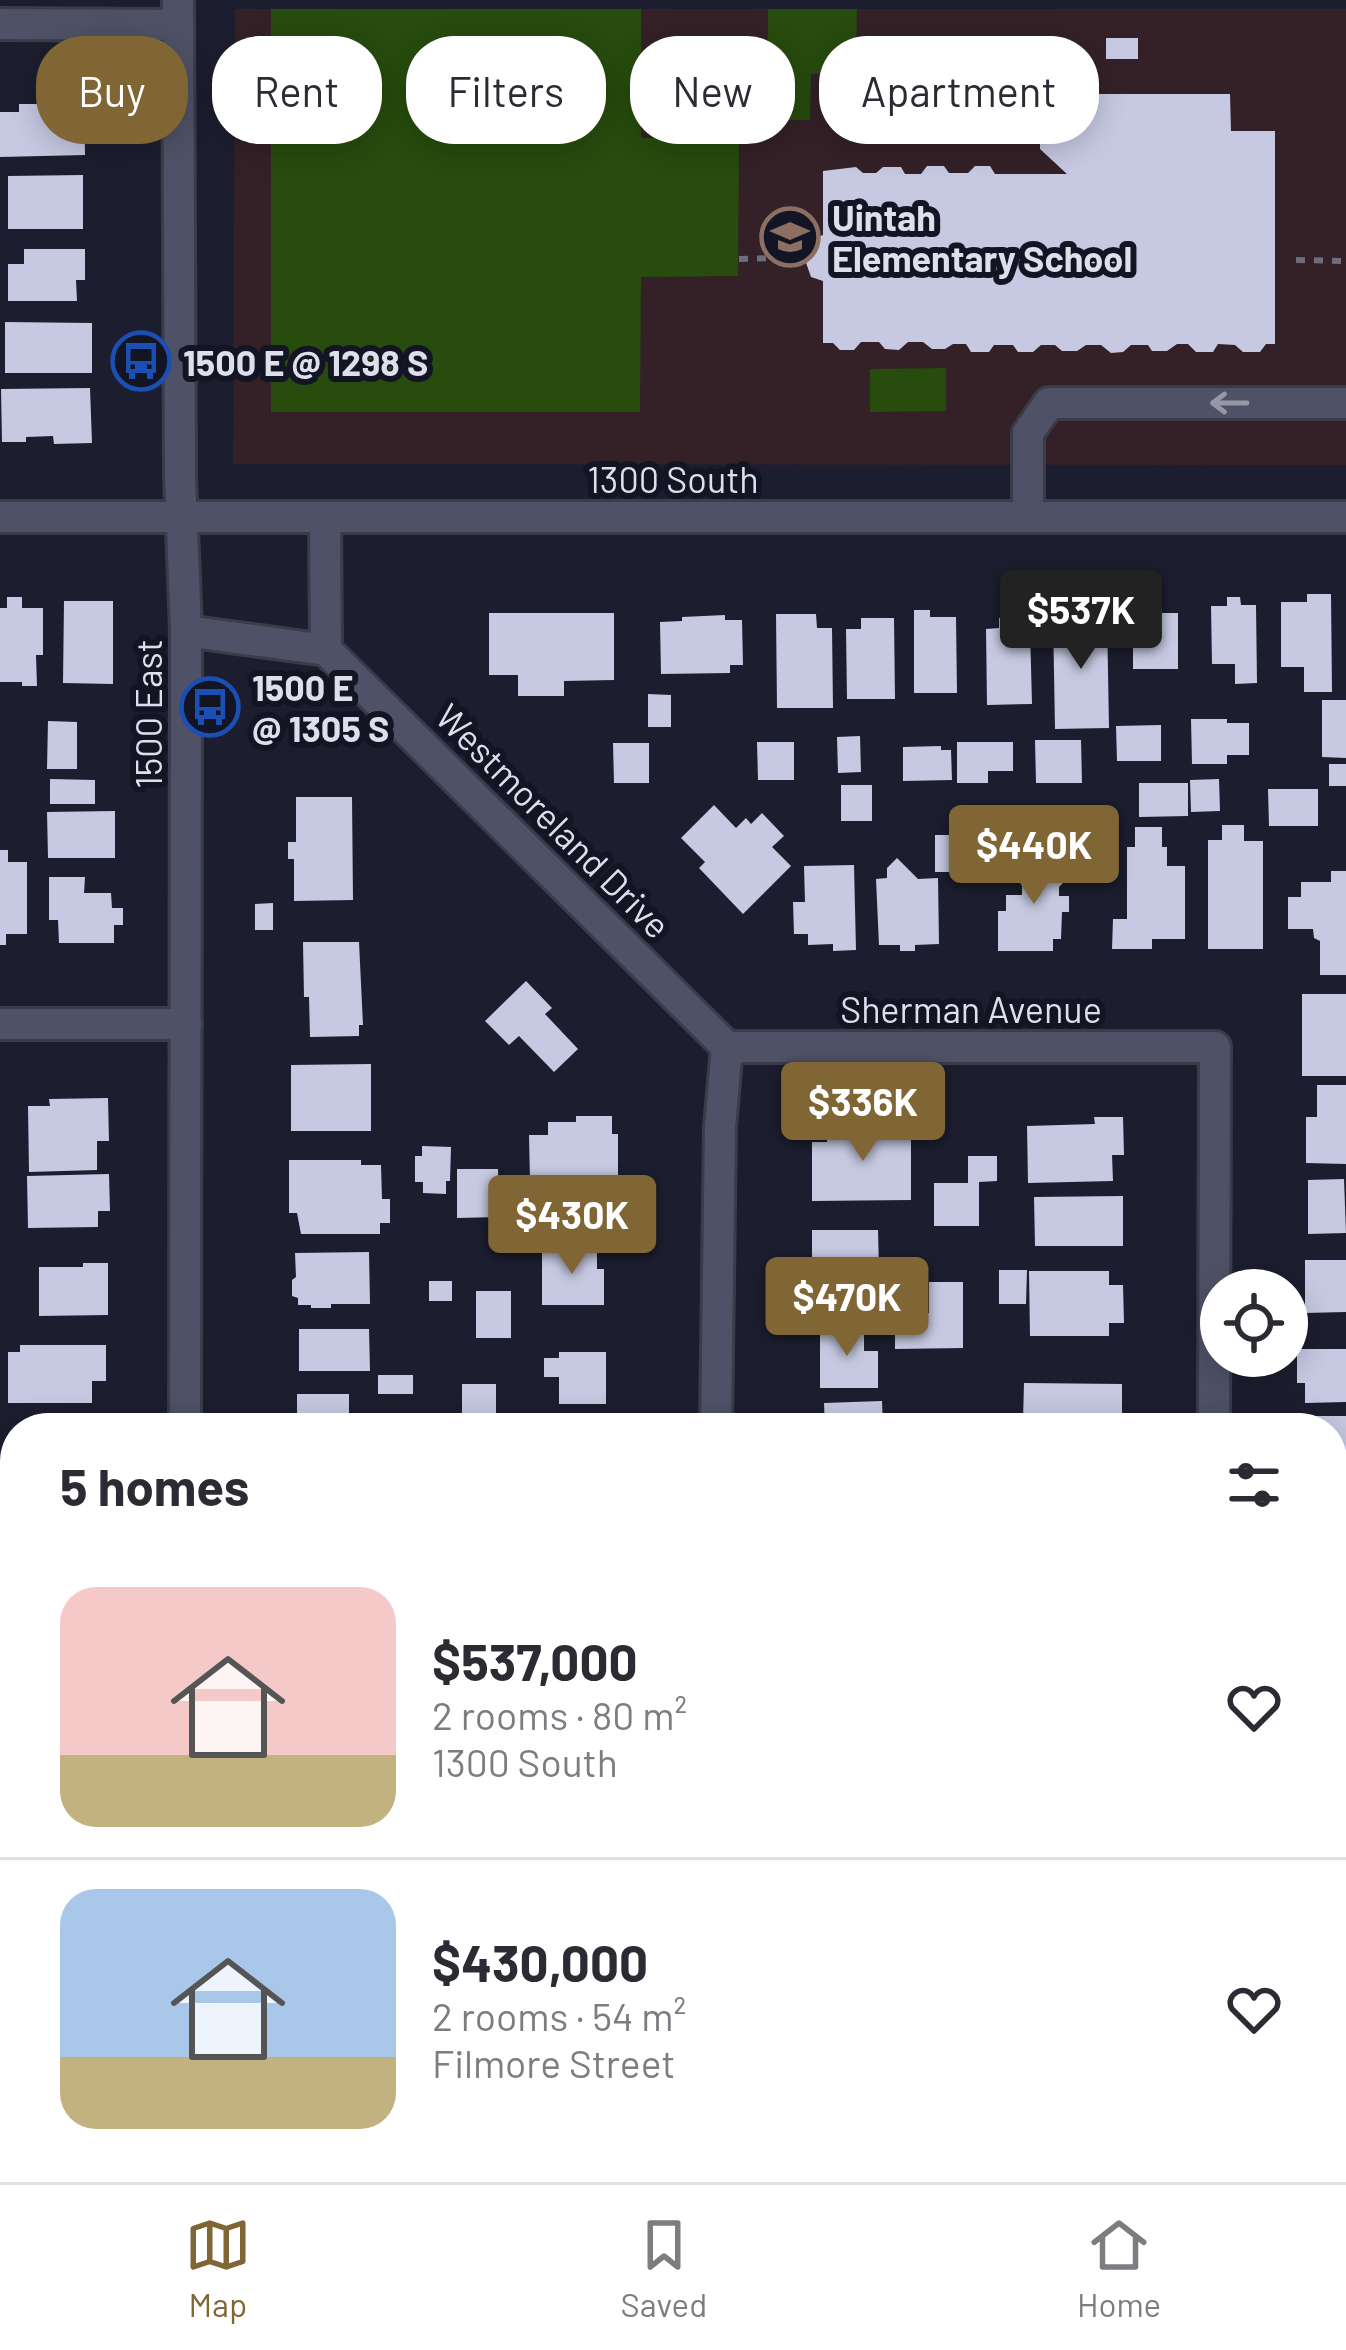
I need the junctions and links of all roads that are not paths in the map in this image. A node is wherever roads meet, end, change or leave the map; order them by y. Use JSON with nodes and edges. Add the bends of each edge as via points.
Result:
{"nodes":[{"id":1,"x":178,"y":13,"type":"edge"},
{"id":2,"x":0,"y":24,"type":"edge"},
{"id":3,"x":1346,"y":403,"type":"edge"},
{"id":4,"x":0,"y":517,"type":"edge"},
{"id":5,"x":184,"y":517,"type":"junction"},
{"id":6,"x":325,"y":517,"type":"junction"},
{"id":7,"x":1028,"y":517,"type":"junction"},
{"id":8,"x":1346,"y":517,"type":"edge"},
{"id":9,"x":186,"y":631,"type":"junction"},
{"id":10,"x":326,"y":650,"type":"junction"},
{"id":11,"x":0,"y":1024,"type":"edge"},
{"id":12,"x":186,"y":1024,"type":"junction"},
{"id":13,"x":727,"y":1047,"type":"junction"},
{"id":14,"x":185,"y":1413,"type":"edge"},
{"id":15,"x":716,"y":1413,"type":"edge"},
{"id":16,"x":1214,"y":1413,"type":"edge"}],
"edges":[{"from":1,"to":2,"type":"street"},
{"from":1,"to":5,"type":"street","name":"1500 East"},
{"from":3,"to":7,"type":"street","one_way":true,"via":[[1049,404],[1028,433]]},
{"from":4,"to":5,"type":"street","name":"1300 South"},
{"from":5,"to":6,"type":"street","name":"1300 South"},
{"from":5,"to":9,"type":"street","name":"1500 East"},
{"from":6,"to":7,"type":"street","name":"1300 South"},
{"from":6,"to":10,"type":"street"},
{"from":7,"to":8,"type":"street","name":"1300 South"},
{"from":9,"to":10,"type":"street"},
{"from":9,"to":12,"type":"street","name":"1500 East"},
{"from":10,"to":13,"type":"street","name":"Westmoreland Drive"},
{"from":11,"to":12,"type":"street"},
{"from":12,"to":14,"type":"street","name":"1500 East"},
{"from":13,"to":15,"type":"street"},
{"from":13,"to":16,"type":"street","name":"Sherman Avenue","via":[[1214,1047]]}]}
